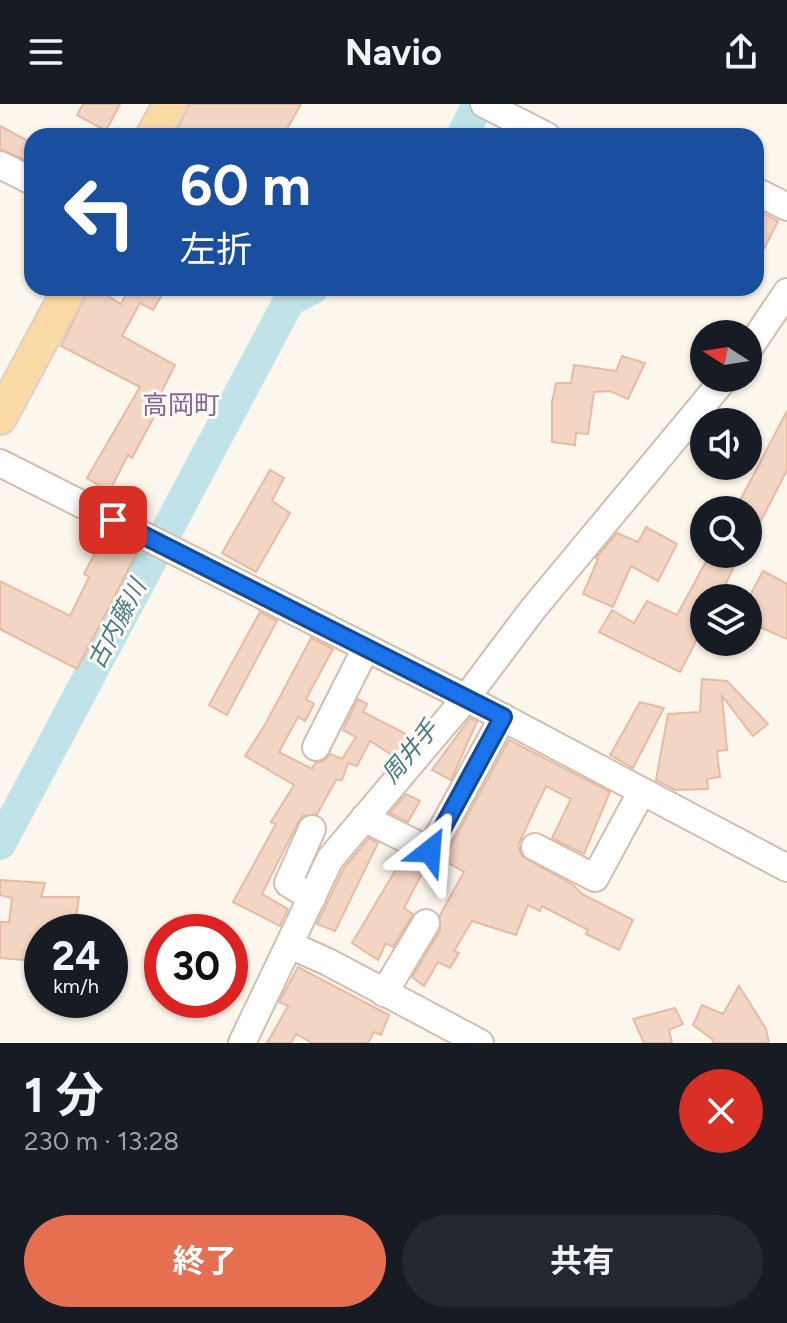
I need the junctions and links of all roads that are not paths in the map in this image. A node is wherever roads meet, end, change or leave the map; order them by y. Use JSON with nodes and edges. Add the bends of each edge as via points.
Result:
{"nodes":[{"id":1,"x":170,"y":104,"type":"edge"},
{"id":2,"x":484,"y":104,"type":"edge"},
{"id":3,"x":156,"y":128,"type":"edge"},
{"id":4,"x":531,"y":128,"type":"edge"},
{"id":5,"x":0,"y":165,"type":"edge"},
{"id":6,"x":24,"y":177,"type":"edge"},
{"id":7,"x":764,"y":195,"type":"edge"},
{"id":8,"x":787,"y":207,"type":"edge"},
{"id":9,"x":787,"y":292,"type":"edge"},
{"id":10,"x":66,"y":296,"type":"edge"},
{"id":11,"x":762,"y":329,"type":"edge"},
{"id":12,"x":713,"y":392,"type":"edge"},
{"id":13,"x":0,"y":418,"type":"edge"},
{"id":14,"x":0,"y":463,"type":"edge"},
{"id":15,"x":366,"y":648,"type":"junction"},
{"id":16,"x":466,"y":698,"type":"junction"},
{"id":17,"x":503,"y":717,"type":"junction"},
{"id":18,"x":316,"y":747,"type":"dead end"},
{"id":19,"x":642,"y":791,"type":"junction"},
{"id":20,"x":364,"y":818,"type":"junction"},
{"id":21,"x":312,"y":829,"type":"dead end"},
{"id":22,"x":535,"y":847,"type":"dead end"},
{"id":23,"x":787,"y":868,"type":"edge"},
{"id":24,"x":312,"y":898,"type":"junction"},
{"id":25,"x":426,"y":923,"type":"dead end"},
{"id":26,"x":290,"y":945,"type":"junction"},
{"id":27,"x":384,"y":993,"type":"junction"},
{"id":28,"x":242,"y":1043,"type":"edge"},
{"id":29,"x":480,"y":1043,"type":"edge"}],
"edges":[{"from":1,"to":3,"type":"main road"},
{"from":2,"to":4,"type":"street"},
{"from":5,"to":6,"type":"street"},
{"from":7,"to":8,"type":"street"},
{"from":9,"to":11,"type":"street"},
{"from":10,"to":13,"type":"main road"},
{"from":12,"to":16,"type":"street"},
{"from":14,"to":15,"type":"street"},
{"from":15,"to":16,"type":"street"},
{"from":15,"to":18,"type":"street"},
{"from":16,"to":17,"type":"street"},
{"from":16,"to":20,"type":"street"},
{"from":17,"to":19,"type":"street"},
{"from":17,"to":20,"type":"street","via":[[430,851]]},
{"from":19,"to":22,"type":"street","via":[[595,878]]},
{"from":19,"to":23,"type":"street"},
{"from":20,"to":24,"type":"street","via":[[330,859]]},
{"from":21,"to":24,"type":"street","via":[[288,883]]},
{"from":24,"to":26,"type":"street"},
{"from":25,"to":27,"type":"street"},
{"from":26,"to":27,"type":"street"},
{"from":26,"to":28,"type":"street"},
{"from":27,"to":29,"type":"street"}]}
